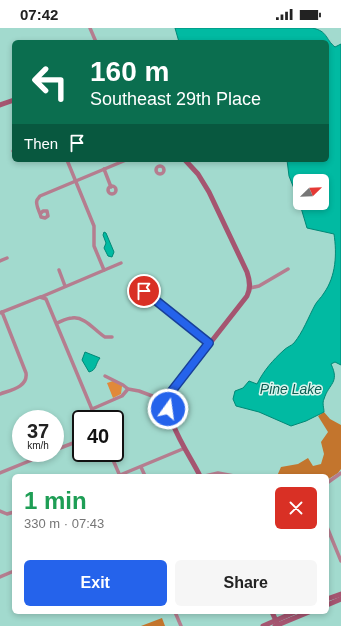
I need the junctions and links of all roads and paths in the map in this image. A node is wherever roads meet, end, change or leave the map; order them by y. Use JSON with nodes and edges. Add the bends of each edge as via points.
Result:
{"nodes":[{"id":1,"x":90,"y":28,"type":"edge"},
{"id":2,"x":95,"y":40,"type":"edge"},
{"id":3,"x":12,"y":101,"type":"edge"},
{"id":4,"x":0,"y":105,"type":"edge"},
{"id":5,"x":68,"y":162,"type":"edge"},
{"id":6,"x":121,"y":162,"type":"edge"},
{"id":7,"x":160,"y":162,"type":"edge"},
{"id":8,"x":187,"y":162,"type":"edge"},
{"id":9,"x":160,"y":166,"type":"dead end"},
{"id":10,"x":104,"y":169,"type":"junction"},
{"id":11,"x":76,"y":181,"type":"junction"},
{"id":12,"x":111,"y":186,"type":"dead end"},
{"id":13,"x":41,"y":213,"type":"dead end"},
{"id":14,"x":7,"y":258,"type":"dead end"},
{"id":15,"x":0,"y":261,"type":"edge"},
{"id":16,"x":121,"y":263,"type":"dead end"},
{"id":17,"x":288,"y":269,"type":"dead end"},
{"id":18,"x":59,"y":270,"type":"dead end"},
{"id":19,"x":104,"y":270,"type":"junction"},
{"id":20,"x":65,"y":286,"type":"junction"},
{"id":21,"x":250,"y":288,"type":"junction"},
{"id":22,"x":144,"y":291,"type":"dead end"},
{"id":23,"x":42,"y":297,"type":"junction"},
{"id":24,"x":1,"y":312,"type":"edge"},
{"id":25,"x":57,"y":323,"type":"junction"},
{"id":26,"x":112,"y":337,"type":"dead end"},
{"id":27,"x":209,"y":343,"type":"junction"},
{"id":28,"x":105,"y":376,"type":"dead end"},
{"id":29,"x":128,"y":389,"type":"junction"},
{"id":30,"x":0,"y":394,"type":"edge"},
{"id":31,"x":155,"y":397,"type":"dead end"},
{"id":32,"x":92,"y":409,"type":"joint"},
{"id":33,"x":185,"y":448,"type":"junction"},
{"id":34,"x":27,"y":462,"type":"edge"},
{"id":35,"x":114,"y":462,"type":"edge"},
{"id":36,"x":141,"y":466,"type":"junction"},
{"id":37,"x":0,"y":473,"type":"edge"},
{"id":38,"x":341,"y":473,"type":"edge"},
{"id":39,"x":119,"y":474,"type":"edge"},
{"id":40,"x":124,"y":474,"type":"edge"},
{"id":41,"x":144,"y":474,"type":"edge"},
{"id":42,"x":199,"y":474,"type":"edge"},
{"id":43,"x":329,"y":482,"type":"edge"},
{"id":44,"x":0,"y":512,"type":"edge"},
{"id":45,"x":12,"y":513,"type":"edge"},
{"id":46,"x":329,"y":533,"type":"edge"},
{"id":47,"x":339,"y":551,"type":"edge"},
{"id":48,"x":341,"y":562,"type":"edge"},
{"id":49,"x":12,"y":573,"type":"edge"},
{"id":50,"x":0,"y":577,"type":"edge"},
{"id":51,"x":341,"y":594,"type":"edge"},
{"id":52,"x":329,"y":598,"type":"edge"},
{"id":53,"x":341,"y":599,"type":"edge"},
{"id":54,"x":329,"y":604,"type":"edge"},
{"id":55,"x":176,"y":614,"type":"edge"},
{"id":56,"x":273,"y":614,"type":"edge"},
{"id":57,"x":292,"y":614,"type":"edge"},
{"id":58,"x":304,"y":614,"type":"edge"},
{"id":59,"x":277,"y":624,"type":"edge"},
{"id":60,"x":181,"y":626,"type":"edge"},
{"id":61,"x":263,"y":626,"type":"edge"}],
"edges":[{"from":1,"to":2,"type":"street"},
{"from":3,"to":4,"type":"street"},
{"from":5,"to":11,"type":"street"},
{"from":6,"to":10,"type":"street"},
{"from":7,"to":9,"type":"street"},
{"from":8,"to":21,"type":"street","via":[[209,192],[247,272]]},
{"from":10,"to":11,"type":"street"},
{"from":10,"to":12,"type":"street"},
{"from":11,"to":13,"type":"street","via":[[38,197],[36,202]]},
{"from":11,"to":19,"type":"street","via":[[94,226],[94,246]]},
{"from":14,"to":15,"type":"street"},
{"from":16,"to":19,"type":"street"},
{"from":17,"to":21,"type":"street","via":[[259,286]]},
{"from":18,"to":20,"type":"street"},
{"from":19,"to":20,"type":"street"},
{"from":20,"to":23,"type":"street"},
{"from":21,"to":27,"type":"street","via":[[247,296]]},
{"from":22,"to":27,"type":"street"},
{"from":23,"to":24,"type":"street"},
{"from":23,"to":25,"type":"street","via":[[47,301]]},
{"from":24,"to":30,"type":"street","via":[[26,372],[26,380],[22,385]]},
{"from":25,"to":26,"type":"street","via":[[77,318],[105,338]]},
{"from":25,"to":32,"type":"street"},
{"from":27,"to":33,"type":"street","via":[[169,396],[168,408]]},
{"from":28,"to":29,"type":"street"},
{"from":29,"to":31,"type":"street"},
{"from":29,"to":32,"type":"street","via":[[122,396]]},
{"from":33,"to":36,"type":"street"},
{"from":33,"to":42,"type":"street"},
{"from":34,"to":37,"type":"street"},
{"from":35,"to":39,"type":"street"},
{"from":36,"to":40,"type":"street"},
{"from":36,"to":41,"type":"street"},
{"from":38,"to":43,"type":"street"},
{"from":44,"to":45,"type":"street"},
{"from":46,"to":47,"type":"street"},
{"from":47,"to":48,"type":"street"},
{"from":49,"to":50,"type":"street"},
{"from":51,"to":52,"type":"street"},
{"from":53,"to":54,"type":"street"},
{"from":55,"to":60,"type":"street"},
{"from":56,"to":59,"type":"street"},
{"from":57,"to":59,"type":"street"},
{"from":58,"to":59,"type":"street"},
{"from":59,"to":61,"type":"street"}]}
